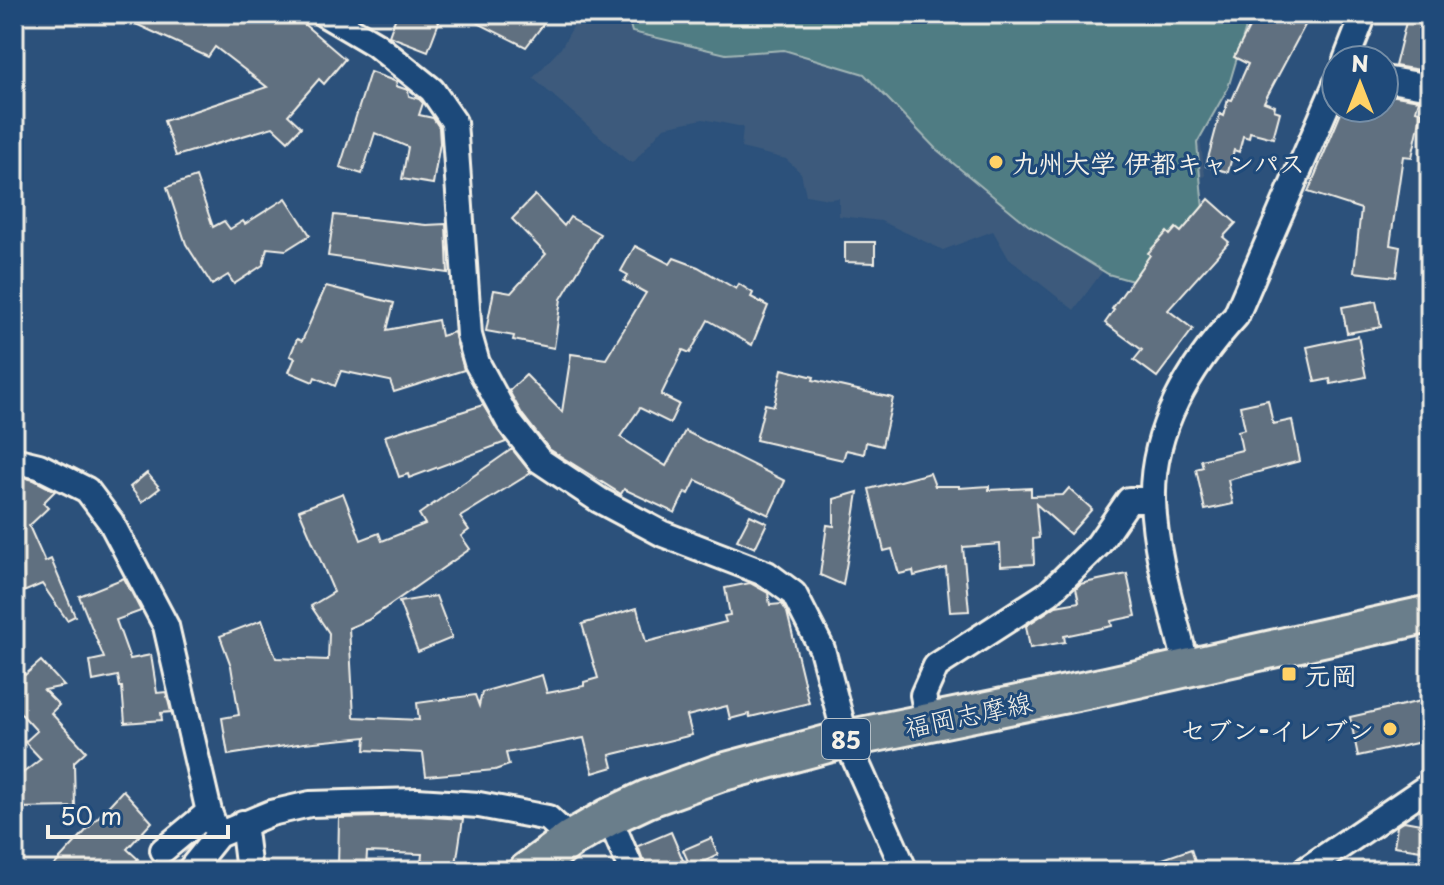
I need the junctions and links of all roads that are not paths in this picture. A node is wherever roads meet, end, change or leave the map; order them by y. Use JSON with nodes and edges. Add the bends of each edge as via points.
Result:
{"nodes":[{"id":1,"x":324,"y":14,"type":"edge"},
{"id":2,"x":1364,"y":14,"type":"edge"},
{"id":3,"x":1352,"y":44,"type":"edge"},
{"id":4,"x":1400,"y":82,"type":"edge"},
{"id":5,"x":1430,"y":87,"type":"edge"},
{"id":6,"x":1320,"y":121,"type":"edge"},
{"id":7,"x":14,"y":460,"type":"edge"},
{"id":8,"x":1153,"y":500,"type":"junction"},
{"id":9,"x":1430,"y":614,"type":"edge"},
{"id":10,"x":1187,"y":668,"type":"junction"},
{"id":11,"x":928,"y":721,"type":"junction"},
{"id":12,"x":846,"y":739,"type":"junction"},
{"id":13,"x":1430,"y":785,"type":"edge"},
{"id":14,"x":209,"y":812,"type":"junction"},
{"id":15,"x":609,"y":817,"type":"junction"},
{"id":16,"x":243,"y":823,"type":"junction"},
{"id":17,"x":218,"y":835,"type":"junction"},
{"id":18,"x":571,"y":839,"type":"junction"},
{"id":19,"x":163,"y":850,"type":"dead end"},
{"id":20,"x":189,"y":871,"type":"edge"},
{"id":21,"x":249,"y":871,"type":"edge"},
{"id":22,"x":527,"y":871,"type":"edge"},
{"id":23,"x":632,"y":871,"type":"edge"},
{"id":24,"x":905,"y":871,"type":"edge"},
{"id":25,"x":1304,"y":871,"type":"edge"}],
"edges":[{"from":1,"to":12,"type":"street","via":[[375,44],[432,90],[454,122],[469,335],[477,363],[509,422],[539,460],[599,500],[663,534],[767,574],[794,594],[822,649]]},
{"from":2,"to":3,"type":"street"},
{"from":4,"to":5,"type":"street"},
{"from":6,"to":8,"type":"street","via":[[1236,316],[1183,384],[1156,463]]},
{"from":7,"to":14,"type":"street","via":[[87,490],[111,522],[166,626]]},
{"from":8,"to":10,"type":"street"},
{"from":8,"to":11,"type":"street","via":[[1129,500],[1098,545],[1049,593],[936,666],[923,695]]},
{"from":9,"to":10,"type":"main road","name":"福岡志摩線","number":"85"},
{"from":10,"to":11,"type":"main road","name":"福岡志摩線","number":"85"},
{"from":11,"to":12,"type":"main road","name":"福岡志摩線","number":"85"},
{"from":12,"to":15,"type":"main road","name":"福岡志摩線","number":"85","via":[[719,773]]},
{"from":12,"to":24,"type":"street"},
{"from":13,"to":25,"type":"street"},
{"from":14,"to":17,"type":"street"},
{"from":14,"to":19,"type":"street"},
{"from":15,"to":18,"type":"main road","name":"福岡志摩線","number":"85"},
{"from":15,"to":23,"type":"street"},
{"from":16,"to":17,"type":"street"},
{"from":16,"to":18,"type":"street","via":[[310,804],[417,801],[479,805],[548,818]]},
{"from":16,"to":21,"type":"street"},
{"from":17,"to":20,"type":"street"},
{"from":18,"to":22,"type":"main road","name":"福岡志摩線","number":"85"}]}
